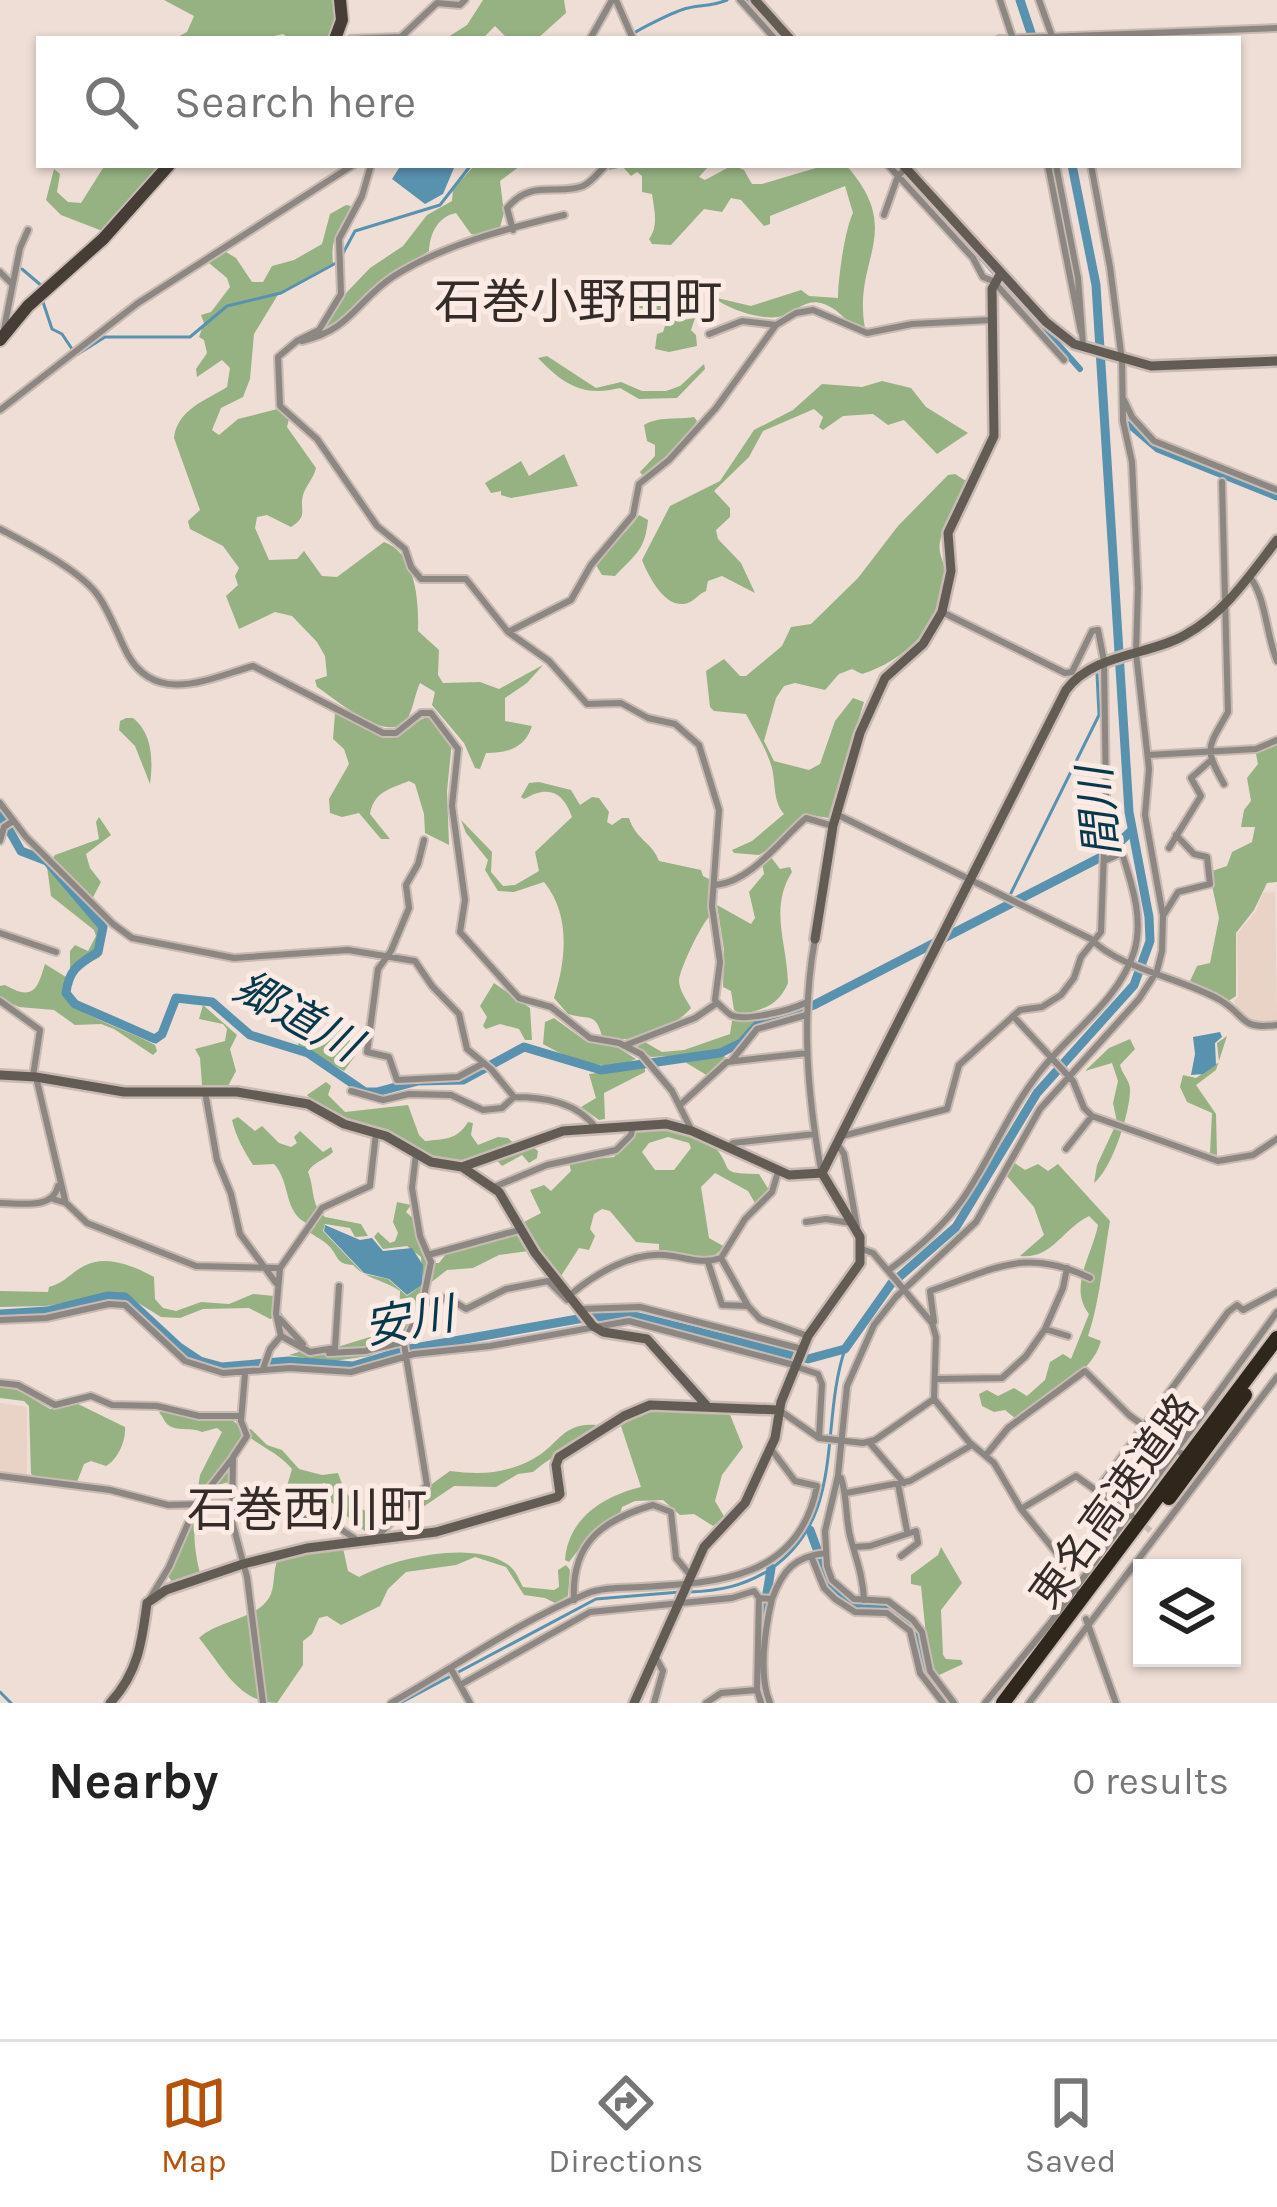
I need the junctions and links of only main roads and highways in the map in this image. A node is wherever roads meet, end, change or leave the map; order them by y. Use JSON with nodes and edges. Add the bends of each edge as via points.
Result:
{"nodes":[{"id":1,"x":340,"y":0,"type":"edge"},
{"id":2,"x":336,"y":36,"type":"edge"},
{"id":3,"x":166,"y":168,"type":"edge"},
{"id":4,"x":2,"y":336,"type":"edge"},
{"id":5,"x":1277,"y":1334,"type":"edge"},
{"id":6,"x":1277,"y":1353,"type":"edge"},
{"id":7,"x":1003,"y":1703,"type":"edge"},
{"id":8,"x":1016,"y":1703,"type":"edge"}],
"edges":[{"from":1,"to":2,"type":"main road"},
{"from":3,"to":4,"type":"main road"},
{"from":5,"to":7,"type":"highway","name":"東名高速道路"},
{"from":6,"to":8,"type":"highway","name":"東名高速道路"}]}
